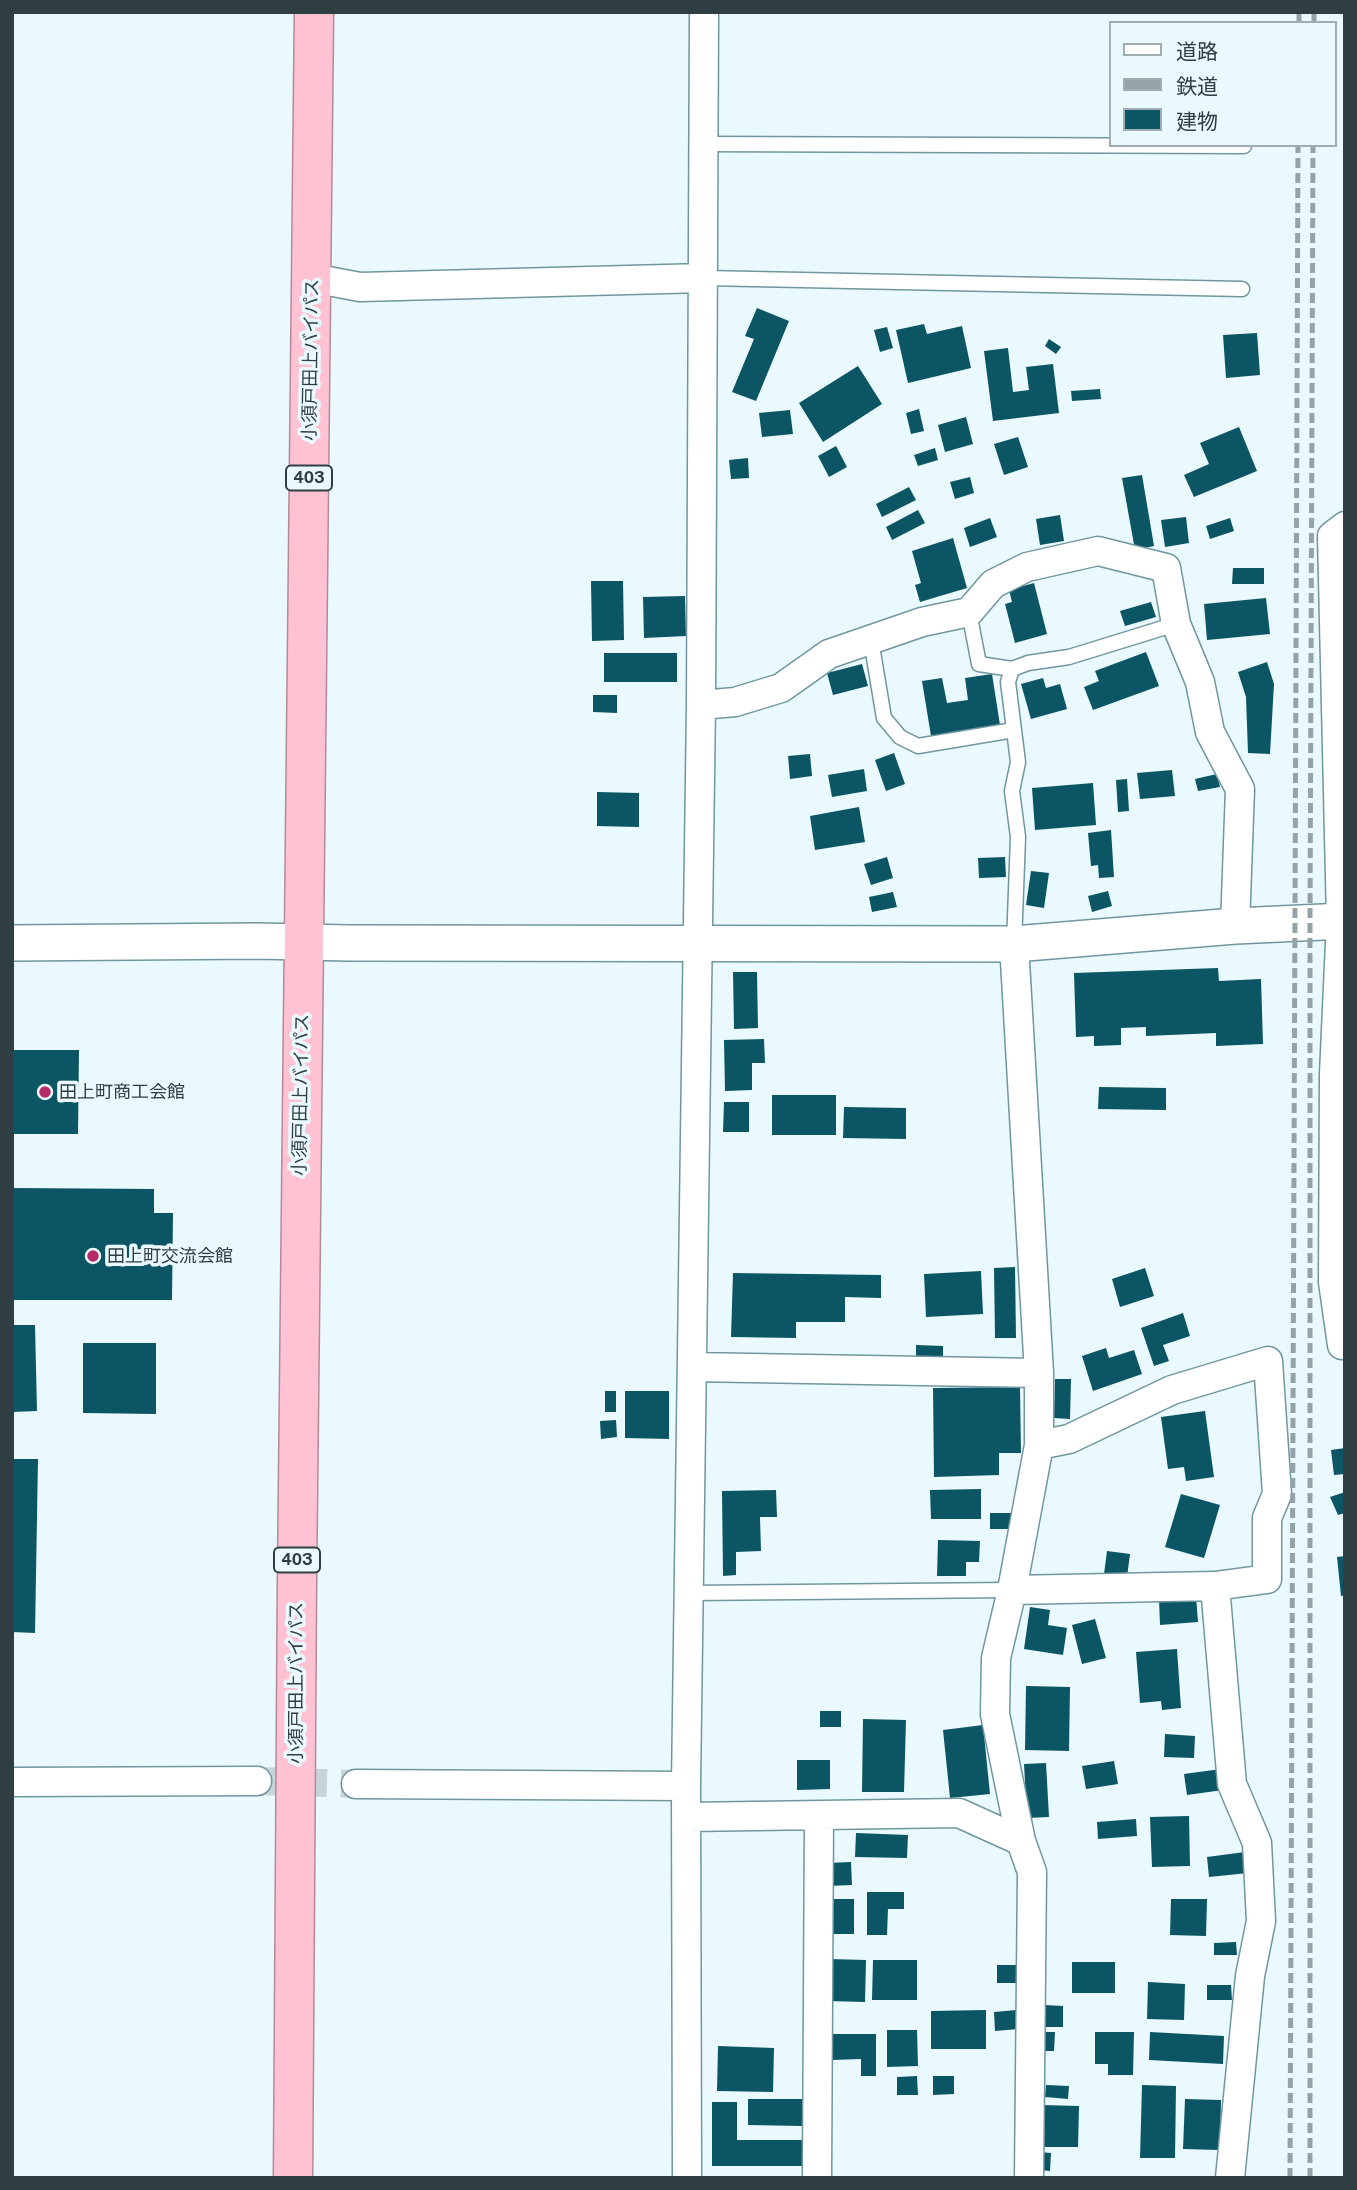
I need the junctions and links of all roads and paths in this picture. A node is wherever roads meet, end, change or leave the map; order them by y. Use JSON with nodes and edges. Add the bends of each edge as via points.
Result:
{"nodes":[{"id":1,"x":314,"y":12,"type":"edge"},
{"id":2,"x":704,"y":12,"type":"edge"},
{"id":3,"x":704,"y":144,"type":"junction"},
{"id":4,"x":1108,"y":145,"type":"edge"},
{"id":5,"x":312,"y":278,"type":"junction"},
{"id":6,"x":704,"y":278,"type":"junction"},
{"id":7,"x":1242,"y":289,"type":"dead end"},
{"id":8,"x":1345,"y":526,"type":"edge"},
{"id":9,"x":969,"y":612,"type":"junction"},
{"id":10,"x":1176,"y":624,"type":"junction"},
{"id":11,"x":871,"y":640,"type":"junction"},
{"id":12,"x":1012,"y":670,"type":"junction"},
{"id":13,"x":701,"y":705,"type":"junction"},
{"id":14,"x":1014,"y":730,"type":"junction"},
{"id":15,"x":1340,"y":743,"type":"edge"},
{"id":16,"x":1343,"y":921,"type":"edge"},
{"id":17,"x":1235,"y":926,"type":"junction"},
{"id":18,"x":12,"y":943,"type":"edge"},
{"id":19,"x":303,"y":943,"type":"junction"},
{"id":20,"x":699,"y":943,"type":"junction"},
{"id":21,"x":1014,"y":944,"type":"junction"},
{"id":22,"x":1340,"y":1074,"type":"edge"},
{"id":23,"x":1344,"y":1348,"type":"edge"},
{"id":24,"x":692,"y":1367,"type":"junction"},
{"id":25,"x":1039,"y":1373,"type":"junction"},
{"id":26,"x":1040,"y":1445,"type":"junction"},
{"id":27,"x":1215,"y":1586,"type":"junction"},
{"id":28,"x":1012,"y":1590,"type":"junction"},
{"id":29,"x":689,"y":1593,"type":"junction"},
{"id":30,"x":12,"y":1782,"type":"edge"},
{"id":31,"x":257,"y":1782,"type":"tunnel mouth"},
{"id":32,"x":356,"y":1784,"type":"tunnel mouth"},
{"id":33,"x":686,"y":1786,"type":"junction"},
{"id":34,"x":819,"y":1816,"type":"junction"},
{"id":35,"x":686,"y":1817,"type":"junction"},
{"id":36,"x":1021,"y":1841,"type":"junction"},
{"id":37,"x":293,"y":2178,"type":"edge"},
{"id":38,"x":687,"y":2178,"type":"edge"},
{"id":39,"x":817,"y":2178,"type":"edge"},
{"id":40,"x":1029,"y":2178,"type":"edge"},
{"id":41,"x":1230,"y":2178,"type":"edge"}],
"edges":[{"from":1,"to":5,"type":"highway","name":"小須戸田上バイパス","number":"403"},
{"from":2,"to":3,"type":"street"},
{"from":3,"to":4,"type":"lane"},
{"from":3,"to":6,"type":"street"},
{"from":5,"to":6,"type":"street","via":[[360,287]]},
{"from":5,"to":19,"type":"highway","name":"小須戸田上バイパス","number":"403"},
{"from":6,"to":7,"type":"lane"},
{"from":6,"to":13,"type":"street"},
{"from":8,"to":15,"type":"street","via":[[1332,536]]},
{"from":9,"to":10,"type":"street","via":[[993,584],[1027,567],[1098,551],[1166,568]]},
{"from":9,"to":11,"type":"street"},
{"from":9,"to":12,"type":"lane","via":[[979,664]]},
{"from":10,"to":12,"type":"lane"},
{"from":10,"to":17,"type":"street","via":[[1200,682],[1210,732],[1240,789]]},
{"from":11,"to":13,"type":"street","via":[[829,654],[781,688],[735,702]]},
{"from":11,"to":14,"type":"lane","via":[[884,718],[900,737],[918,746]]},
{"from":12,"to":14,"type":"lane","via":[[1008,682]]},
{"from":13,"to":20,"type":"street"},
{"from":14,"to":21,"type":"lane","via":[[1018,762],[1012,791],[1018,837]]},
{"from":15,"to":16,"type":"street"},
{"from":16,"to":17,"type":"street"},
{"from":16,"to":22,"type":"street"},
{"from":17,"to":21,"type":"street"},
{"from":18,"to":19,"type":"street"},
{"from":19,"to":20,"type":"street"},
{"from":19,"to":37,"type":"highway","name":"小須戸田上バイパス","number":"403"},
{"from":20,"to":21,"type":"street"},
{"from":20,"to":24,"type":"street"},
{"from":21,"to":25,"type":"street"},
{"from":22,"to":23,"type":"street","via":[[1334,1282]]},
{"from":24,"to":25,"type":"street"},
{"from":24,"to":29,"type":"street"},
{"from":25,"to":26,"type":"street"},
{"from":26,"to":27,"type":"street","via":[[1069,1438],[1172,1390],[1268,1361],[1277,1494],[1267,1518],[1267,1579]]},
{"from":26,"to":28,"type":"street"},
{"from":27,"to":28,"type":"street"},
{"from":27,"to":41,"type":"street","via":[[1232,1784],[1258,1843],[1261,1922],[1250,1976]]},
{"from":28,"to":29,"type":"lane"},
{"from":28,"to":36,"type":"street","via":[[996,1658],[995,1714]]},
{"from":29,"to":33,"type":"street"},
{"from":30,"to":31,"type":"street"},
{"from":32,"to":33,"type":"street"},
{"from":33,"to":35,"type":"street"},
{"from":34,"to":35,"type":"street"},
{"from":34,"to":36,"type":"street","via":[[958,1813]]},
{"from":34,"to":39,"type":"street"},
{"from":35,"to":38,"type":"street"},
{"from":36,"to":40,"type":"street","via":[[1032,1872]]}]}
